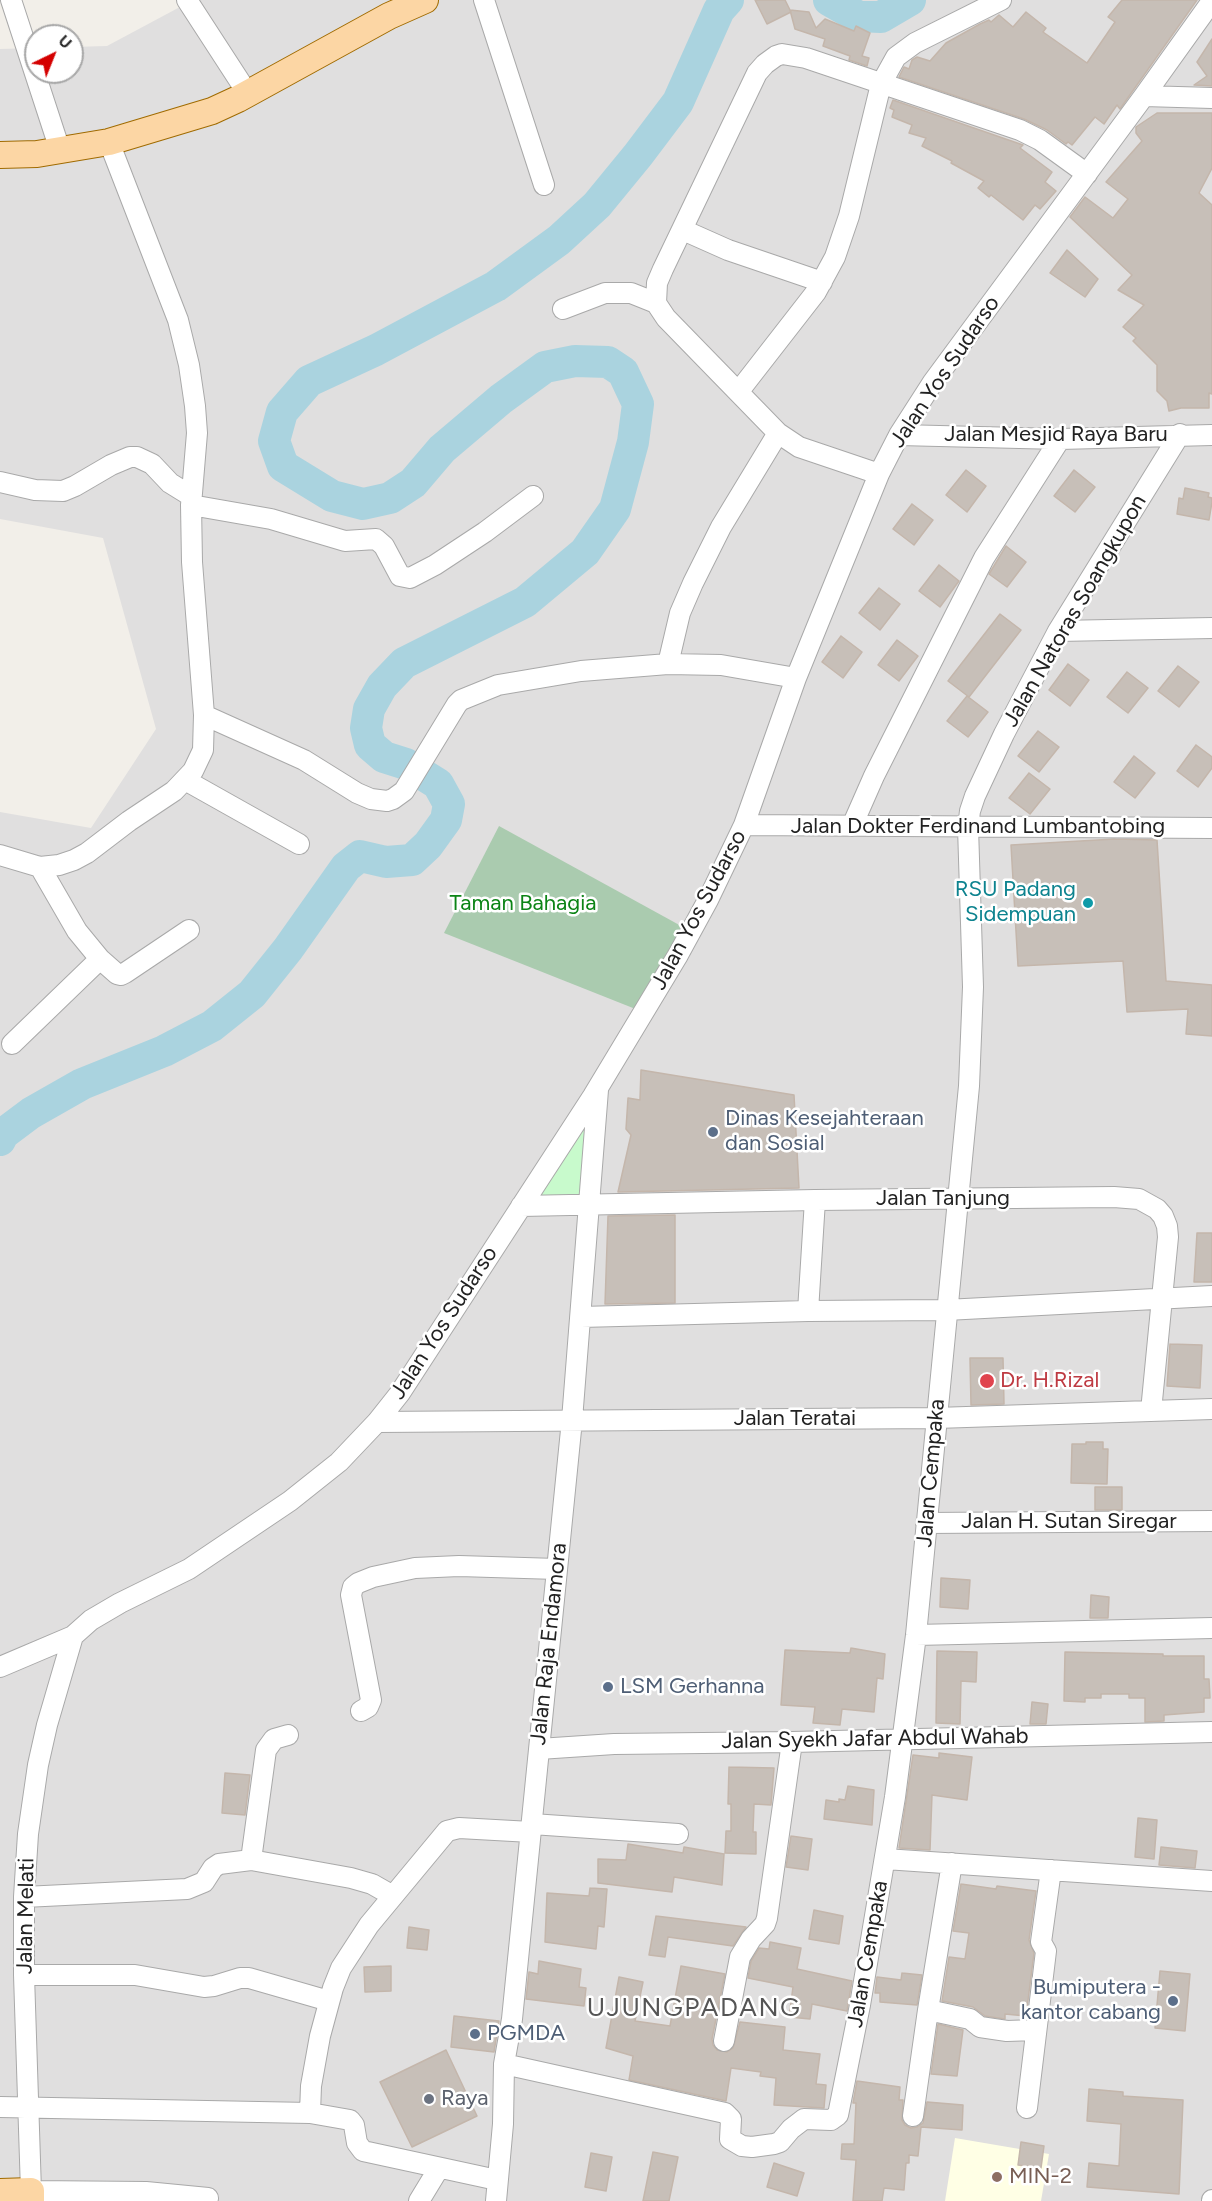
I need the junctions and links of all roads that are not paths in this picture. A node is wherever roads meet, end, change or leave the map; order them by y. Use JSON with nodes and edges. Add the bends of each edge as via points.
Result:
{"nodes":[{"id":1,"x":11,"y":0,"type":"edge"},
{"id":2,"x":188,"y":0,"type":"edge"},
{"id":3,"x":425,"y":0,"type":"edge"},
{"id":4,"x":484,"y":0,"type":"edge"},
{"id":5,"x":1001,"y":0,"type":"edge"},
{"id":6,"x":1212,"y":1,"type":"edge"},
{"id":7,"x":396,"y":6,"type":"edge"},
{"id":8,"x":881,"y":84,"type":"junction"},
{"id":9,"x":248,"y":94,"type":"junction"},
{"id":10,"x":1144,"y":96,"type":"junction"},
{"id":11,"x":1212,"y":98,"type":"edge"},
{"id":12,"x":109,"y":142,"type":"junction"},
{"id":13,"x":60,"y":150,"type":"junction"},
{"id":14,"x":0,"y":155,"type":"edge"},
{"id":15,"x":1087,"y":174,"type":"junction"},
{"id":16,"x":544,"y":185,"type":"dead end"},
{"id":17,"x":682,"y":230,"type":"junction"},
{"id":18,"x":822,"y":282,"type":"junction"},
{"id":19,"x":656,"y":303,"type":"junction"},
{"id":20,"x":563,"y":309,"type":"dead end"},
{"id":21,"x":739,"y":391,"type":"junction"},
{"id":22,"x":778,"y":433,"type":"junction"},
{"id":23,"x":1180,"y":434,"type":"junction"},
{"id":24,"x":899,"y":435,"type":"junction"},
{"id":25,"x":1212,"y":435,"type":"edge"},
{"id":26,"x":1060,"y":439,"type":"junction"},
{"id":27,"x":879,"y":474,"type":"junction"},
{"id":28,"x":0,"y":482,"type":"edge"},
{"id":29,"x":533,"y":496,"type":"dead end"},
{"id":30,"x":191,"y":500,"type":"junction"},
{"id":31,"x":1212,"y":628,"type":"edge"},
{"id":32,"x":1058,"y":631,"type":"junction"},
{"id":33,"x":668,"y":664,"type":"junction"},
{"id":34,"x":796,"y":678,"type":"junction"},
{"id":35,"x":204,"y":715,"type":"junction"},
{"id":36,"x":185,"y":780,"type":"junction"},
{"id":37,"x":744,"y":825,"type":"junction"},
{"id":38,"x":852,"y":826,"type":"junction"},
{"id":39,"x":968,"y":827,"type":"junction"},
{"id":40,"x":1212,"y":828,"type":"edge"},
{"id":41,"x":299,"y":844,"type":"dead end"},
{"id":42,"x":0,"y":855,"type":"edge"},
{"id":43,"x":40,"y":867,"type":"junction"},
{"id":44,"x":189,"y":930,"type":"dead end"},
{"id":45,"x":100,"y":959,"type":"junction"},
{"id":46,"x":12,"y":1044,"type":"dead end"},
{"id":47,"x":598,"y":1086,"type":"junction"},
{"id":48,"x":815,"y":1200,"type":"junction"},
{"id":49,"x":958,"y":1200,"type":"junction"},
{"id":50,"x":589,"y":1204,"type":"junction"},
{"id":51,"x":521,"y":1206,"type":"junction"},
{"id":52,"x":1212,"y":1296,"type":"edge"},
{"id":53,"x":1162,"y":1299,"type":"junction"},
{"id":54,"x":946,"y":1310,"type":"junction"},
{"id":55,"x":808,"y":1311,"type":"junction"},
{"id":56,"x":581,"y":1317,"type":"junction"},
{"id":57,"x":1212,"y":1409,"type":"edge"},
{"id":58,"x":1151,"y":1411,"type":"junction"},
{"id":59,"x":936,"y":1418,"type":"junction"},
{"id":60,"x":572,"y":1420,"type":"junction"},
{"id":61,"x":377,"y":1422,"type":"junction"},
{"id":62,"x":1212,"y":1521,"type":"edge"},
{"id":63,"x":926,"y":1523,"type":"junction"},
{"id":64,"x":557,"y":1569,"type":"junction"},
{"id":65,"x":1212,"y":1628,"type":"edge"},
{"id":66,"x":916,"y":1635,"type":"junction"},
{"id":67,"x":73,"y":1636,"type":"junction"},
{"id":68,"x":0,"y":1667,"type":"edge"},
{"id":69,"x":361,"y":1712,"type":"dead end"},
{"id":70,"x":1212,"y":1731,"type":"edge"},
{"id":71,"x":288,"y":1735,"type":"dead end"},
{"id":72,"x":903,"y":1738,"type":"junction"},
{"id":73,"x":792,"y":1742,"type":"junction"},
{"id":74,"x":539,"y":1749,"type":"junction"},
{"id":75,"x":532,"y":1828,"type":"junction"},
{"id":76,"x":678,"y":1834,"type":"dead end"},
{"id":77,"x":885,"y":1859,"type":"junction"},
{"id":78,"x":251,"y":1860,"type":"junction"},
{"id":79,"x":952,"y":1863,"type":"junction"},
{"id":80,"x":1051,"y":1870,"type":"junction"},
{"id":81,"x":1212,"y":1881,"type":"edge"},
{"id":82,"x":393,"y":1896,"type":"junction"},
{"id":83,"x":24,"y":1897,"type":"junction"},
{"id":84,"x":24,"y":1975,"type":"junction"},
{"id":85,"x":329,"y":2001,"type":"junction"},
{"id":86,"x":928,"y":2010,"type":"junction"},
{"id":87,"x":1035,"y":2030,"type":"junction"},
{"id":88,"x":724,"y":2041,"type":"dead end"},
{"id":89,"x":504,"y":2064,"type":"junction"},
{"id":90,"x":0,"y":2106,"type":"edge"},
{"id":91,"x":29,"y":2107,"type":"junction"},
{"id":92,"x":1027,"y":2108,"type":"dead end"},
{"id":93,"x":310,"y":2113,"type":"junction"},
{"id":94,"x":913,"y":2116,"type":"dead end"},
{"id":95,"x":439,"y":2168,"type":"junction"},
{"id":96,"x":497,"y":2180,"type":"junction"},
{"id":97,"x":0,"y":2192,"type":"edge"},
{"id":98,"x":31,"y":2196,"type":"edge"},
{"id":99,"x":208,"y":2198,"type":"dead end"},
{"id":100,"x":419,"y":2201,"type":"edge"},
{"id":101,"x":496,"y":2201,"type":"edge"}],
"edges":[{"from":1,"to":13,"type":"street"},
{"from":2,"to":9,"type":"street"},
{"from":3,"to":7,"type":"main road"},
{"from":4,"to":16,"type":"street"},
{"from":5,"to":8,"type":"street","via":[[904,50]]},
{"from":6,"to":10,"type":"street","name":"Jalan Yos Sudarso"},
{"from":7,"to":9,"type":"main road"},
{"from":8,"to":15,"type":"street","via":[[1032,135]]},
{"from":8,"to":17,"type":"street","via":[[806,58],[782,54],[771,58],[757,73]]},
{"from":8,"to":18,"type":"street","via":[[849,216]]},
{"from":9,"to":12,"type":"main road","via":[[212,111]]},
{"from":10,"to":11,"type":"street"},
{"from":10,"to":15,"type":"street","name":"Jalan Yos Sudarso"},
{"from":12,"to":13,"type":"main road"},
{"from":12,"to":30,"type":"street","via":[[178,320],[189,365],[197,434]]},
{"from":13,"to":14,"type":"main road"},
{"from":15,"to":24,"type":"street","name":"Jalan Yos Sudarso","via":[[933,382]]},
{"from":17,"to":18,"type":"street"},
{"from":17,"to":19,"type":"street","via":[[657,283]]},
{"from":18,"to":21,"type":"street"},
{"from":19,"to":20,"type":"street","via":[[631,293],[605,293]]},
{"from":19,"to":21,"type":"street","via":[[666,318]]},
{"from":21,"to":22,"type":"street"},
{"from":22,"to":27,"type":"street","via":[[799,447]]},
{"from":22,"to":33,"type":"street","via":[[693,582],[680,613]]},
{"from":23,"to":25,"type":"street","name":"Jalan Mesjid Raya Baru"},
{"from":23,"to":26,"type":"street","name":"Jalan Mesjid Raya Baru"},
{"from":23,"to":32,"type":"street","name":"Jalan Natoras Soangkupon"},
{"from":24,"to":26,"type":"street","name":"Jalan Mesjid Raya Baru"},
{"from":24,"to":27,"type":"street","name":"Jalan Yos Sudarso"},
{"from":26,"to":38,"type":"street","via":[[984,558]]},
{"from":27,"to":34,"type":"street","name":"Jalan Yos Sudarso"},
{"from":28,"to":30,"type":"street","via":[[63,491],[111,465],[137,457],[152,464]]},
{"from":29,"to":30,"type":"street","via":[[485,532],[410,578],[400,576],[384,546],[375,539],[345,541]]},
{"from":30,"to":35,"type":"street"},
{"from":31,"to":32,"type":"street"},
{"from":32,"to":39,"type":"street","name":"Jalan Natoras Soangkupon","via":[[975,796]]},
{"from":33,"to":34,"type":"street","via":[[721,665]]},
{"from":33,"to":35,"type":"street","via":[[533,678],[498,685],[457,704],[406,787],[393,799],[378,801],[304,760]]},
{"from":34,"to":37,"type":"street","name":"Jalan Yos Sudarso"},
{"from":35,"to":36,"type":"street","via":[[203,750]]},
{"from":36,"to":41,"type":"street"},
{"from":36,"to":43,"type":"street","via":[[87,853],[59,865]]},
{"from":37,"to":38,"type":"street","name":"Jalan Dokter Ferdinand Lumbantobing"},
{"from":37,"to":47,"type":"street","name":"Jalan Yos Sudarso","via":[[678,955]]},
{"from":38,"to":39,"type":"street","name":"Jalan Dokter Ferdinand Lumbantobing"},
{"from":39,"to":40,"type":"street","name":"Jalan Dokter Ferdinand Lumbantobing"},
{"from":39,"to":49,"type":"street","name":"Jalan Cempaka","via":[[972,1027]]},
{"from":42,"to":43,"type":"street"},
{"from":43,"to":45,"type":"street","via":[[77,931]]},
{"from":44,"to":45,"type":"street","via":[[121,975]]},
{"from":45,"to":46,"type":"street"},
{"from":47,"to":50,"type":"street","name":"Jalan Raja Endamora"},
{"from":47,"to":51,"type":"street","name":"Jalan Yos Sudarso"},
{"from":48,"to":49,"type":"street","name":"Jalan Tanjung"},
{"from":48,"to":50,"type":"street","name":"Jalan Tanjung"},
{"from":48,"to":55,"type":"street"},
{"from":49,"to":53,"type":"street","name":"Jalan Tanjung","via":[[1114,1197],[1149,1203],[1167,1226]]},
{"from":49,"to":54,"type":"street","name":"Jalan Cempaka"},
{"from":50,"to":51,"type":"street","name":"Jalan Tanjung"},
{"from":50,"to":56,"type":"street","name":"Jalan Raja Endamora"},
{"from":51,"to":61,"type":"street","name":"Jalan Yos Sudarso","via":[[400,1393]]},
{"from":52,"to":53,"type":"street"},
{"from":53,"to":54,"type":"street"},
{"from":53,"to":58,"type":"street","name":"Jalan Tanjung"},
{"from":54,"to":55,"type":"street"},
{"from":54,"to":59,"type":"street","name":"Jalan Cempaka"},
{"from":55,"to":56,"type":"street"},
{"from":56,"to":60,"type":"street","name":"Jalan Raja Endamora"},
{"from":57,"to":58,"type":"street","name":"Jalan Teratai"},
{"from":58,"to":59,"type":"street","name":"Jalan Teratai"},
{"from":59,"to":60,"type":"street","name":"Jalan Teratai"},
{"from":59,"to":63,"type":"street","name":"Jalan Cempaka"},
{"from":60,"to":61,"type":"street","name":"Jalan Teratai"},
{"from":60,"to":64,"type":"street","name":"Jalan Raja Endamora"},
{"from":61,"to":67,"type":"street","name":"Jalan Yos Sudarso","via":[[339,1462],[290,1501],[189,1569],[120,1603]]},
{"from":62,"to":63,"type":"street","name":"Jalan H. Sutan Siregar"},
{"from":63,"to":66,"type":"street","name":"Jalan Cempaka"},
{"from":64,"to":69,"type":"street","via":[[415,1568],[358,1583],[351,1595],[370,1700]]},
{"from":64,"to":74,"type":"street","name":"Jalan Raja Endamora"},
{"from":65,"to":66,"type":"street"},
{"from":66,"to":72,"type":"street","name":"Jalan Cempaka"},
{"from":67,"to":68,"type":"street","name":"Jalan Yos Sudarso"},
{"from":67,"to":83,"type":"street","name":"Jalan Melati","via":[[38,1765]]},
{"from":70,"to":72,"type":"street","name":"Jalan Syekh Jafar Abdul Wahab"},
{"from":71,"to":78,"type":"street","via":[[274,1740],[266,1750]]},
{"from":72,"to":73,"type":"street","name":"Jalan Syekh Jafar Abdul Wahab"},
{"from":72,"to":77,"type":"street","name":"Jalan Cempaka"},
{"from":73,"to":74,"type":"street","name":"Jalan Syekh Jafar Abdul Wahab"},
{"from":73,"to":88,"type":"street","via":[[767,1918],[740,1957]]},
{"from":74,"to":75,"type":"street","name":"Jalan Raja Endamora"},
{"from":75,"to":76,"type":"street"},
{"from":75,"to":82,"type":"street","via":[[451,1829]]},
{"from":75,"to":89,"type":"street","name":"Jalan Raja Endamora"},
{"from":77,"to":79,"type":"street"},
{"from":77,"to":89,"type":"street","name":"Jalan Cempaka","via":[[839,2114],[835,2118],[798,2122],[774,2144],[742,2146],[730,2139],[730,2119],[725,2113]]},
{"from":78,"to":82,"type":"street","via":[[351,1878]]},
{"from":78,"to":83,"type":"street","via":[[219,1864],[204,1882],[188,1889]]},
{"from":79,"to":80,"type":"street"},
{"from":79,"to":86,"type":"street"},
{"from":80,"to":81,"type":"street"},
{"from":80,"to":87,"type":"street","via":[[1041,1942],[1046,1951]]},
{"from":82,"to":85,"type":"street","via":[[341,1968]]},
{"from":83,"to":84,"type":"street","name":"Jalan Melati"},
{"from":84,"to":85,"type":"street","via":[[135,1975],[204,1987],[249,1978]]},
{"from":84,"to":91,"type":"street","name":"Jalan Melati"},
{"from":85,"to":93,"type":"street","via":[[311,2086]]},
{"from":86,"to":87,"type":"street","via":[[970,2019],[980,2027]]},
{"from":86,"to":94,"type":"street"},
{"from":87,"to":92,"type":"street"},
{"from":89,"to":96,"type":"street","name":"Jalan Raja Endamora"},
{"from":90,"to":91,"type":"street"},
{"from":91,"to":93,"type":"street"},
{"from":91,"to":98,"type":"street","name":"Jalan Melati"},
{"from":93,"to":95,"type":"street","via":[[350,2120],[363,2151]]},
{"from":95,"to":96,"type":"street"},
{"from":95,"to":100,"type":"street"},
{"from":96,"to":101,"type":"street","name":"Jalan Raja Endamora"},
{"from":97,"to":98,"type":"main road"},
{"from":98,"to":99,"type":"street","via":[[146,2192]]}]}
